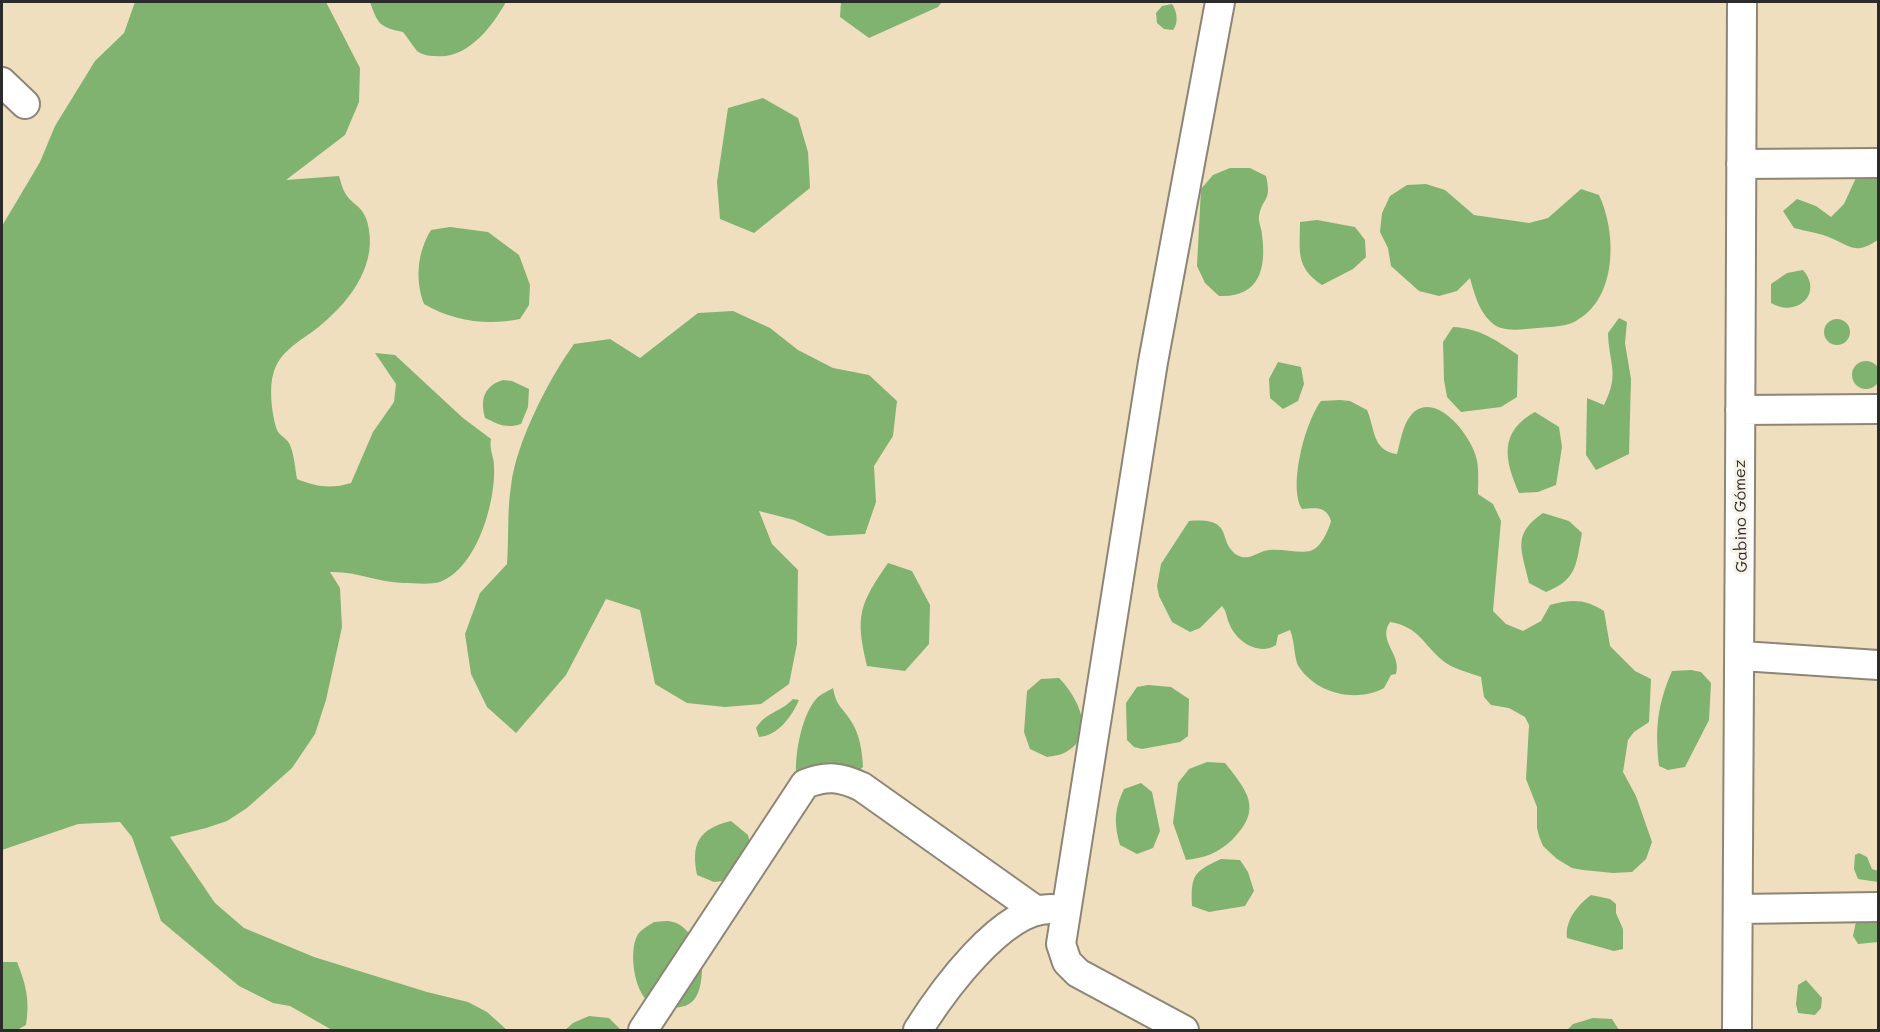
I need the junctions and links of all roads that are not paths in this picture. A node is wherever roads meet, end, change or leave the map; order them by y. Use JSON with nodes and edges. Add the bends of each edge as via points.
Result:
{"nodes":[{"id":1,"x":1220,"y":2,"type":"edge"},
{"id":2,"x":1742,"y":2,"type":"edge"},
{"id":3,"x":2,"y":82,"type":"edge"},
{"id":4,"x":25,"y":104,"type":"dead end"},
{"id":5,"x":1878,"y":163,"type":"edge"},
{"id":6,"x":1741,"y":164,"type":"junction"},
{"id":7,"x":1878,"y":409,"type":"edge"},
{"id":8,"x":1740,"y":410,"type":"junction"},
{"id":9,"x":1742,"y":656,"type":"junction"},
{"id":10,"x":1878,"y":665,"type":"edge"},
{"id":11,"x":1878,"y":907,"type":"edge"},
{"id":12,"x":1034,"y":909,"type":"junction"},
{"id":13,"x":1068,"y":909,"type":"junction"},
{"id":14,"x":1739,"y":909,"type":"junction"},
{"id":15,"x":643,"y":1030,"type":"edge"},
{"id":16,"x":918,"y":1030,"type":"edge"},
{"id":17,"x":1184,"y":1030,"type":"edge"},
{"id":18,"x":1737,"y":1030,"type":"edge"}],
"edges":[{"from":1,"to":13,"type":"street","via":[[1153,362]]},
{"from":2,"to":6,"type":"street","name":"Gabino Gómez"},
{"from":3,"to":4,"type":"street"},
{"from":5,"to":6,"type":"street"},
{"from":6,"to":8,"type":"street","name":"Gabino Gómez"},
{"from":7,"to":8,"type":"street"},
{"from":8,"to":9,"type":"street","name":"Gabino Gómez"},
{"from":9,"to":10,"type":"street"},
{"from":9,"to":14,"type":"street","name":"Gabino Gómez"},
{"from":11,"to":14,"type":"street"},
{"from":12,"to":13,"type":"street"},
{"from":12,"to":15,"type":"street","via":[[862,787],[846,779],[822,777],[806,784]]},
{"from":12,"to":16,"type":"street","via":[[977,952],[945,988]]},
{"from":13,"to":17,"type":"street","via":[[1061,944],[1067,962],[1078,973]]},
{"from":14,"to":18,"type":"street","name":"Gabino Gómez"}]}
